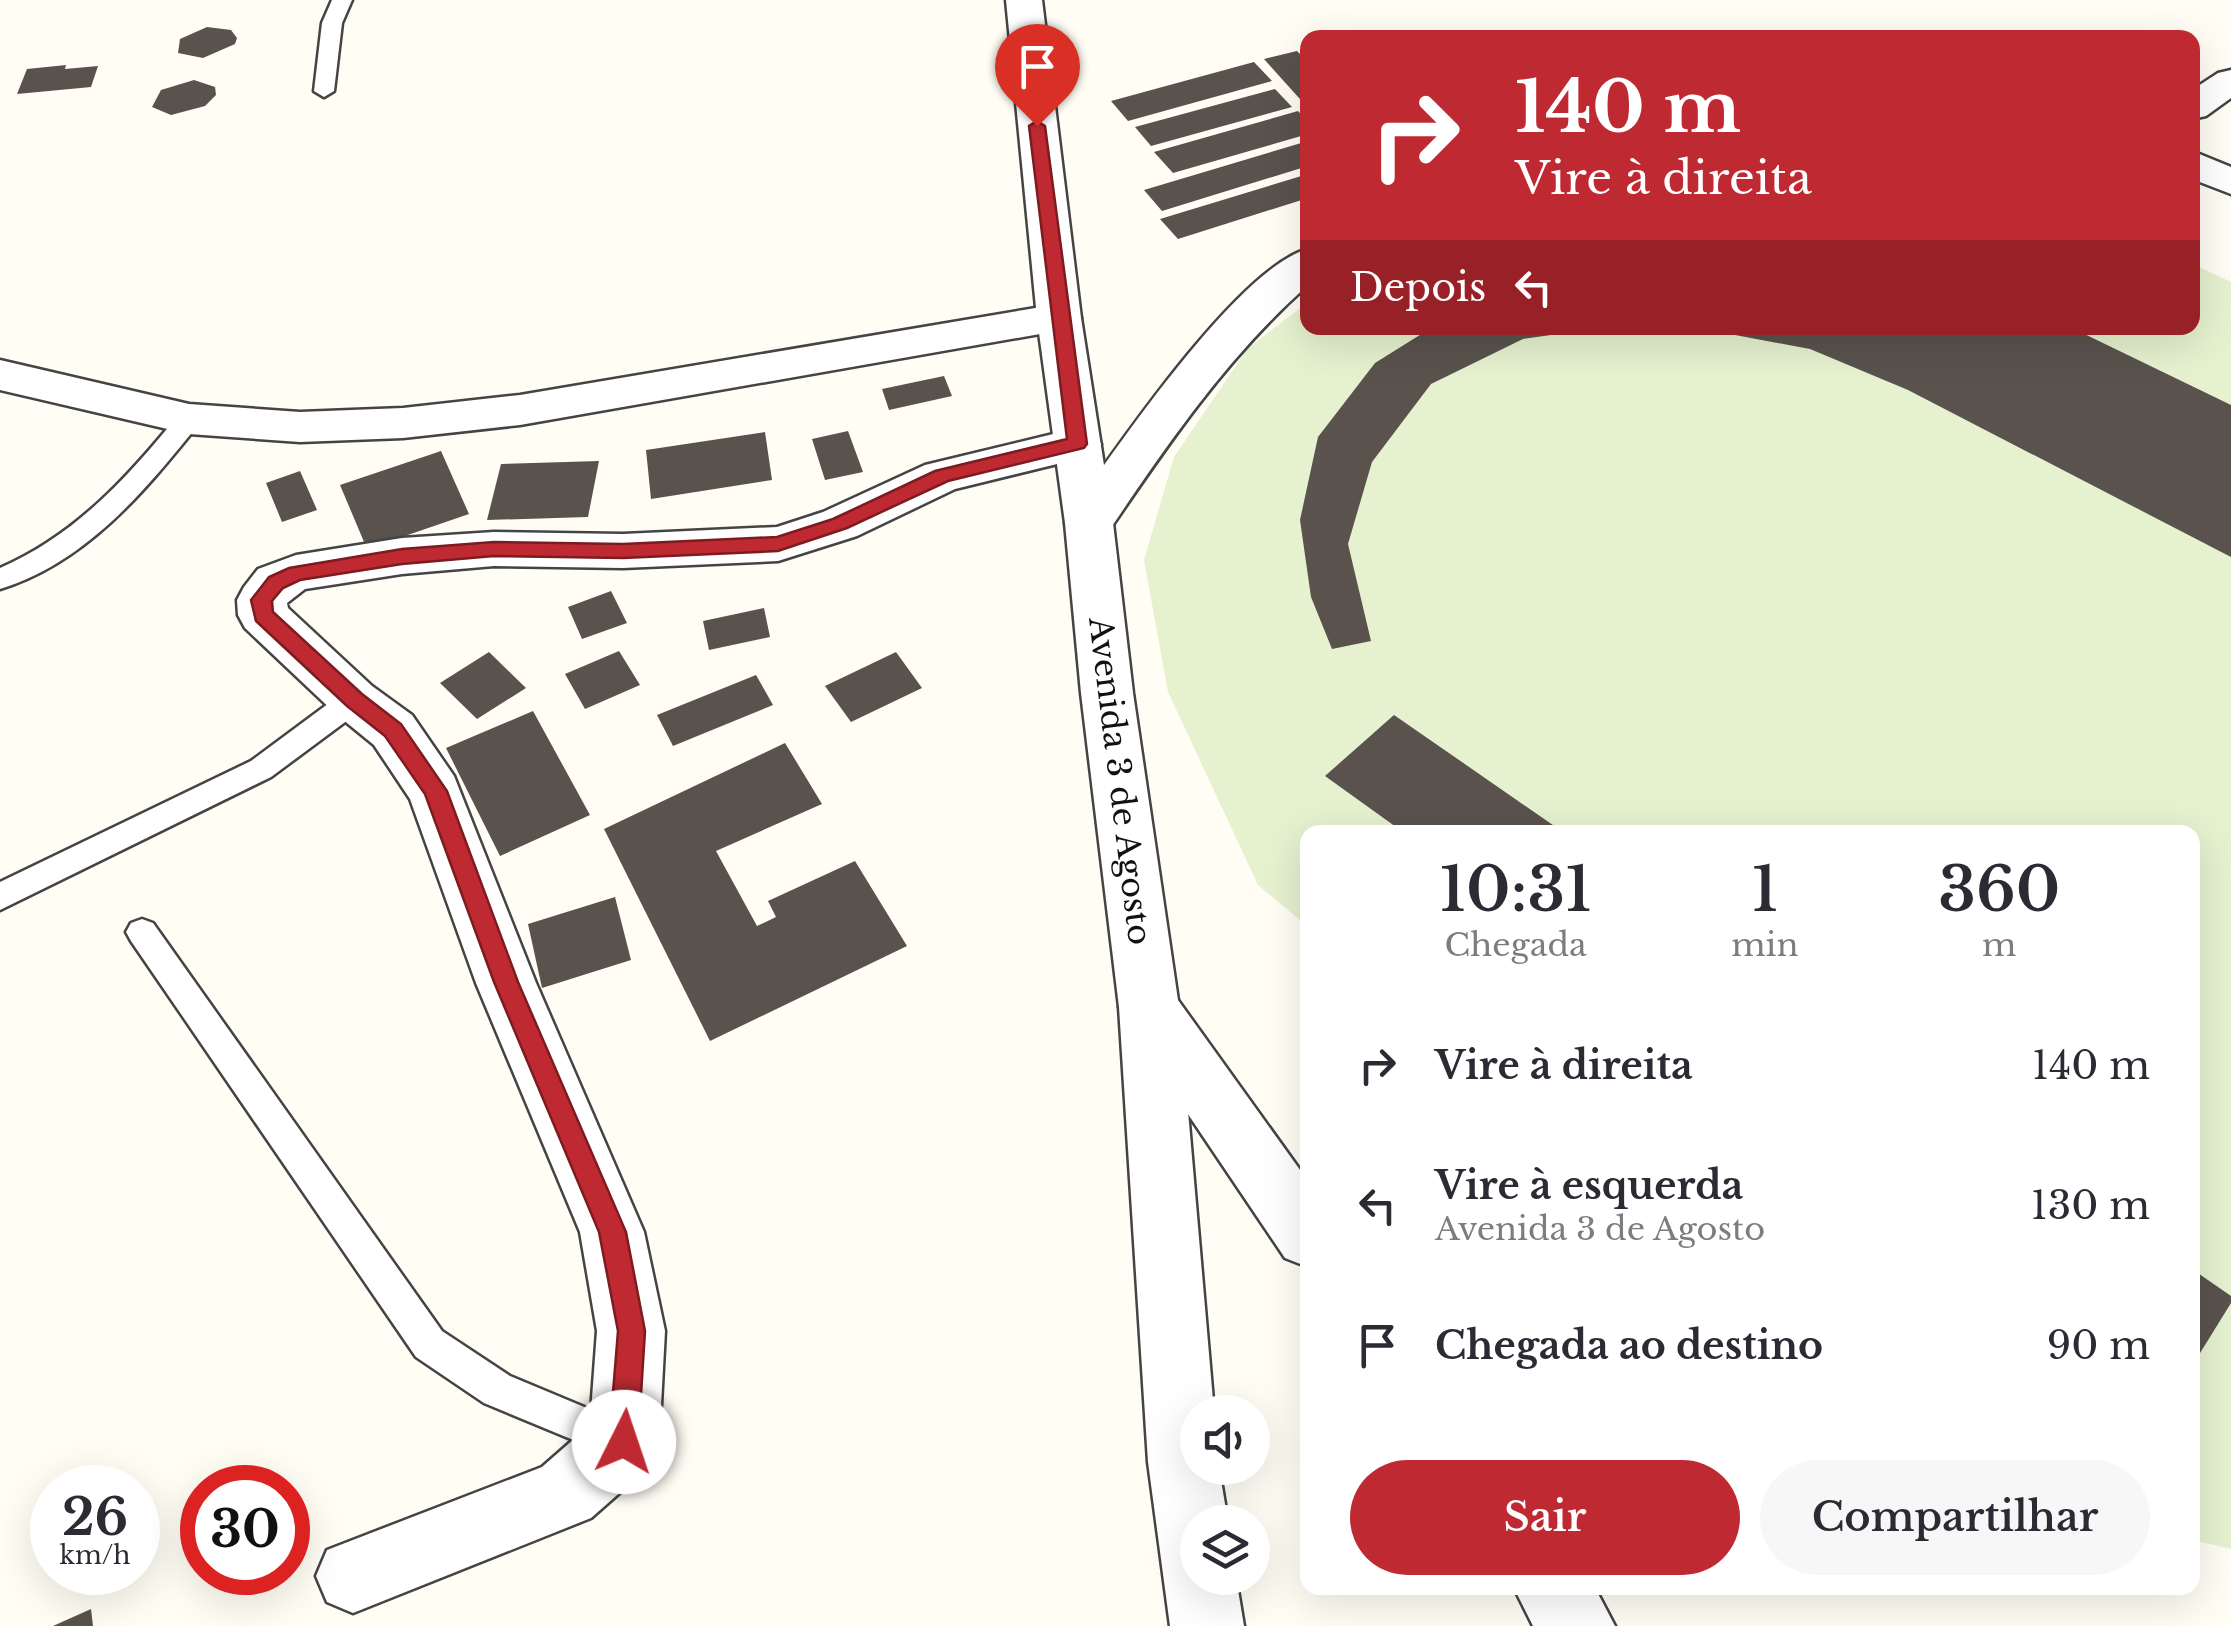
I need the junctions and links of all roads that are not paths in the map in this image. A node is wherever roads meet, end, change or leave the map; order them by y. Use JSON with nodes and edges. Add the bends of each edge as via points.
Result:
{"nodes":[{"id":1,"x":342,"y":0,"type":"edge"},
{"id":2,"x":1024,"y":0,"type":"edge"},
{"id":3,"x":2231,"y":81,"type":"edge"},
{"id":4,"x":324,"y":91,"type":"dead end"},
{"id":5,"x":2200,"y":102,"type":"edge"},
{"id":6,"x":2200,"y":167,"type":"edge"},
{"id":7,"x":2231,"y":182,"type":"edge"},
{"id":8,"x":1300,"y":269,"type":"edge"},
{"id":9,"x":1059,"y":318,"type":"junction"},
{"id":10,"x":0,"y":375,"type":"edge"},
{"id":11,"x":190,"y":420,"type":"junction"},
{"id":12,"x":1078,"y":444,"type":"junction"},
{"id":13,"x":1089,"y":523,"type":"junction"},
{"id":14,"x":0,"y":579,"type":"edge"},
{"id":15,"x":354,"y":700,"type":"junction"},
{"id":16,"x":0,"y":897,"type":"edge"},
{"id":17,"x":142,"y":932,"type":"dead end"},
{"id":18,"x":1149,"y":1007,"type":"junction"},
{"id":19,"x":1300,"y":1224,"type":"edge"},
{"id":20,"x":624,"y":1442,"type":"junction"},
{"id":21,"x":1189,"y":1505,"type":"edge"},
{"id":22,"x":353,"y":1576,"type":"dead end"},
{"id":23,"x":1202,"y":1595,"type":"edge"},
{"id":24,"x":1556,"y":1595,"type":"edge"},
{"id":25,"x":1207,"y":1626,"type":"edge"},
{"id":26,"x":1578,"y":1626,"type":"edge"}],
"edges":[{"from":1,"to":4,"type":"lane","via":[[332,23]]},
{"from":2,"to":9,"type":"street","name":"Avenida 3 de Agosto"},
{"from":3,"to":5,"type":"street"},
{"from":6,"to":7,"type":"street"},
{"from":8,"to":13,"type":"street","via":[[1246,316],[1178,396]]},
{"from":9,"to":11,"type":"street","via":[[520,410],[300,427]]},
{"from":9,"to":12,"type":"street","name":"Avenida 3 de Agosto"},
{"from":10,"to":11,"type":"street"},
{"from":11,"to":14,"type":"lane","via":[[88,532]]},
{"from":12,"to":13,"type":"street","name":"Avenida 3 de Agosto"},
{"from":12,"to":15,"type":"street","via":[[942,476],[840,524],[778,544],[494,549],[402,556],[276,582],[262,600],[263,615]]},
{"from":13,"to":18,"type":"street","name":"Avenida 3 de Agosto"},
{"from":15,"to":16,"type":"lane","via":[[261,769]]},
{"from":15,"to":20,"type":"street","via":[[393,730],[435,791],[506,982],[612,1232],[632,1331]]},
{"from":17,"to":20,"type":"lane","via":[[429,1344],[497,1390]]},
{"from":18,"to":19,"type":"street"},
{"from":18,"to":21,"type":"street","name":"Avenida 3 de Agosto"},
{"from":20,"to":22,"type":"street","via":[[566,1493]]},
{"from":23,"to":25,"type":"street"},
{"from":24,"to":26,"type":"street"}]}
